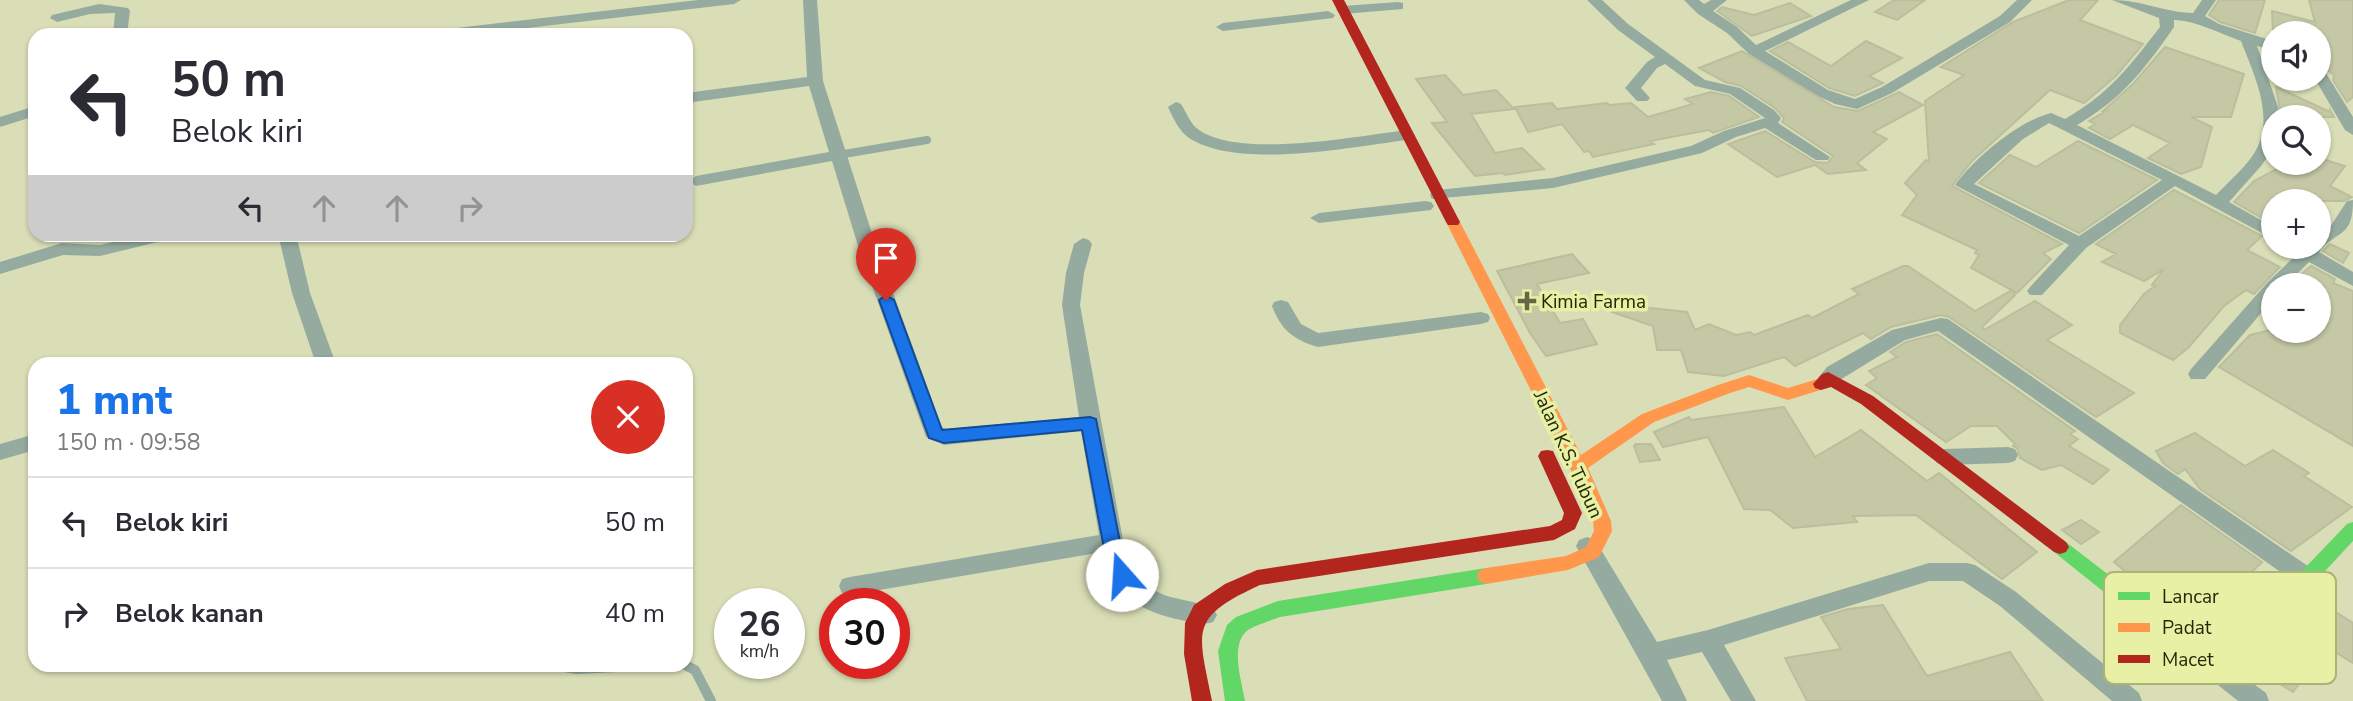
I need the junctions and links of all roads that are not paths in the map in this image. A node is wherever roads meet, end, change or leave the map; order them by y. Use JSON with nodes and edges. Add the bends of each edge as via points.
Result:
{"nodes":[{"id":1,"x":574,"y":0,"type":"edge"},
{"id":2,"x":734,"y":0,"type":"edge"},
{"id":3,"x":810,"y":0,"type":"edge"},
{"id":4,"x":1321,"y":0,"type":"edge"},
{"id":5,"x":1594,"y":0,"type":"edge"},
{"id":6,"x":1691,"y":0,"type":"edge"},
{"id":7,"x":1720,"y":0,"type":"edge"},
{"id":8,"x":1862,"y":0,"type":"edge"},
{"id":9,"x":2025,"y":0,"type":"edge"},
{"id":10,"x":2119,"y":0,"type":"edge"},
{"id":11,"x":2209,"y":0,"type":"edge"},
{"id":12,"x":1398,"y":6,"type":"dead end"},
{"id":13,"x":1336,"y":9,"type":"edge"},
{"id":14,"x":1703,"y":11,"type":"junction"},
{"id":15,"x":2166,"y":16,"type":"junction"},
{"id":16,"x":2197,"y":17,"type":"junction"},
{"id":17,"x":57,"y":18,"type":"dead end"},
{"id":18,"x":570,"y":20,"type":"junction"},
{"id":19,"x":1223,"y":27,"type":"dead end"},
{"id":20,"x":121,"y":28,"type":"edge"},
{"id":21,"x":496,"y":28,"type":"edge"},
{"id":22,"x":2247,"y":38,"type":"junction"},
{"id":23,"x":2261,"y":42,"type":"edge"},
{"id":24,"x":1344,"y":48,"type":"dead end"},
{"id":25,"x":1754,"y":51,"type":"junction"},
{"id":26,"x":1667,"y":57,"type":"junction"},
{"id":27,"x":815,"y":81,"type":"junction"},
{"id":28,"x":2330,"y":91,"type":"edge"},
{"id":29,"x":693,"y":96,"type":"edge"},
{"id":30,"x":1642,"y":98,"type":"dead end"},
{"id":31,"x":1177,"y":107,"type":"dead end"},
{"id":32,"x":28,"y":113,"type":"edge"},
{"id":33,"x":0,"y":122,"type":"edge"},
{"id":34,"x":1769,"y":124,"type":"junction"},
{"id":35,"x":2065,"y":125,"type":"junction"},
{"id":36,"x":2353,"y":130,"type":"edge"},
{"id":37,"x":1407,"y":135,"type":"junction"},
{"id":38,"x":927,"y":141,"type":"dead end"},
{"id":39,"x":838,"y":155,"type":"junction"},
{"id":40,"x":1822,"y":157,"type":"dead end"},
{"id":41,"x":2174,"y":179,"type":"junction"},
{"id":42,"x":696,"y":181,"type":"dead end"},
{"id":43,"x":1427,"y":202,"type":"junction"},
{"id":44,"x":2218,"y":204,"type":"junction"},
{"id":45,"x":2353,"y":205,"type":"edge"},
{"id":46,"x":1319,"y":218,"type":"dead end"},
{"id":47,"x":2261,"y":227,"type":"edge"},
{"id":48,"x":2331,"y":234,"type":"edge"},
{"id":49,"x":137,"y":242,"type":"edge"},
{"id":50,"x":289,"y":242,"type":"edge"},
{"id":51,"x":71,"y":244,"type":"edge"},
{"id":52,"x":1083,"y":244,"type":"dead end"},
{"id":53,"x":2080,"y":244,"type":"junction"},
{"id":54,"x":2298,"y":259,"type":"edge"},
{"id":55,"x":2325,"y":259,"type":"edge"},
{"id":56,"x":0,"y":268,"type":"edge"},
{"id":57,"x":2286,"y":273,"type":"edge"},
{"id":58,"x":2353,"y":280,"type":"edge"},
{"id":59,"x":2036,"y":291,"type":"dead end"},
{"id":60,"x":1470,"y":297,"type":"dead end"},
{"id":61,"x":2261,"y":301,"type":"edge"},
{"id":62,"x":1281,"y":306,"type":"dead end"},
{"id":63,"x":1483,"y":324,"type":"joint"},
{"id":64,"x":324,"y":357,"type":"edge"},
{"id":65,"x":2198,"y":373,"type":"dead end"},
{"id":66,"x":1828,"y":378,"type":"junction"},
{"id":67,"x":1090,"y":423,"type":"junction"},
{"id":68,"x":1537,"y":437,"type":"dead end"},
{"id":69,"x":28,"y":444,"type":"edge"},
{"id":70,"x":0,"y":452,"type":"edge"},
{"id":71,"x":2008,"y":455,"type":"dead end"},
{"id":72,"x":1944,"y":457,"type":"junction"},
{"id":73,"x":1578,"y":466,"type":"junction"},
{"id":74,"x":1569,"y":524,"type":"junction"},
{"id":75,"x":2353,"y":529,"type":"edge"},
{"id":76,"x":1111,"y":542,"type":"junction"},
{"id":77,"x":1592,"y":552,"type":"junction"},
{"id":78,"x":2298,"y":572,"type":"edge"},
{"id":79,"x":2313,"y":572,"type":"edge"},
{"id":80,"x":2104,"y":582,"type":"edge"},
{"id":81,"x":850,"y":586,"type":"dead end"},
{"id":82,"x":1196,"y":611,"type":"junction"},
{"id":83,"x":1234,"y":627,"type":"junction"},
{"id":84,"x":1708,"y":640,"type":"junction"},
{"id":85,"x":1651,"y":654,"type":"junction"},
{"id":86,"x":693,"y":669,"type":"edge"},
{"id":87,"x":2104,"y":679,"type":"edge"},
{"id":88,"x":2110,"y":684,"type":"edge"},
{"id":89,"x":2235,"y":684,"type":"edge"},
{"id":90,"x":711,"y":701,"type":"edge"},
{"id":91,"x":1202,"y":701,"type":"edge"},
{"id":92,"x":1235,"y":701,"type":"edge"},
{"id":93,"x":1675,"y":701,"type":"edge"},
{"id":94,"x":1744,"y":701,"type":"edge"},
{"id":95,"x":2130,"y":701,"type":"edge"},
{"id":96,"x":2257,"y":701,"type":"edge"}],
"edges":[{"from":1,"to":18,"type":"street"},
{"from":2,"to":18,"type":"street"},
{"from":3,"to":27,"type":"street"},
{"from":4,"to":13,"type":"main road","name":"Jalan K.S. Tubun"},
{"from":5,"to":26,"type":"street"},
{"from":6,"to":14,"type":"street"},
{"from":7,"to":14,"type":"street"},
{"from":8,"to":25,"type":"street"},
{"from":9,"to":25,"type":"street","via":[[2005,19],[1857,104],[1840,102]]},
{"from":10,"to":15,"type":"street"},
{"from":11,"to":16,"type":"street"},
{"from":12,"to":13,"type":"street"},
{"from":13,"to":19,"type":"street"},
{"from":13,"to":24,"type":"main road","name":"Jalan K.S. Tubun"},
{"from":13,"to":37,"type":"main road","name":"Jalan K.S. Tubun"},
{"from":14,"to":25,"type":"street"},
{"from":15,"to":16,"type":"street"},
{"from":15,"to":35,"type":"street","via":[[2168,27],[2130,76],[2100,106]]},
{"from":16,"to":22,"type":"street"},
{"from":17,"to":20,"type":"street","via":[[109,8],[121,10]]},
{"from":18,"to":21,"type":"street"},
{"from":22,"to":23,"type":"street"},
{"from":22,"to":44,"type":"street","via":[[2270,103],[2272,124],[2265,150]]},
{"from":26,"to":30,"type":"street","via":[[1652,65],[1633,88]]},
{"from":26,"to":34,"type":"street","via":[[1700,83],[1723,86],[1750,100],[1773,118]]},
{"from":27,"to":29,"type":"street"},
{"from":27,"to":39,"type":"street"},
{"from":28,"to":36,"type":"street"},
{"from":31,"to":37,"type":"street","via":[[1193,134],[1231,148],[1276,149]]},
{"from":32,"to":33,"type":"street"},
{"from":34,"to":40,"type":"street"},
{"from":34,"to":43,"type":"street","via":[[1730,134],[1696,150],[1553,183]]},
{"from":35,"to":41,"type":"street"},
{"from":35,"to":53,"type":"street","via":[[2042,119],[1963,185]]},
{"from":37,"to":43,"type":"main road","name":"Jalan K.S. Tubun"},
{"from":38,"to":39,"type":"lane"},
{"from":39,"to":42,"type":"street"},
{"from":39,"to":67,"type":"street","via":[[933,432],[944,437]]},
{"from":41,"to":44,"type":"street"},
{"from":41,"to":53,"type":"street"},
{"from":43,"to":46,"type":"street"},
{"from":43,"to":73,"type":"main road","name":"Jalan K.S. Tubun"},
{"from":44,"to":47,"type":"street"},
{"from":45,"to":48,"type":"street"},
{"from":49,"to":51,"type":"street"},
{"from":50,"to":64,"type":"street"},
{"from":51,"to":56,"type":"street"},
{"from":52,"to":67,"type":"street","via":[[1071,305]]},
{"from":53,"to":59,"type":"street"},
{"from":54,"to":57,"type":"street"},
{"from":55,"to":58,"type":"street"},
{"from":60,"to":63,"type":"main road"},
{"from":61,"to":65,"type":"street"},
{"from":62,"to":63,"type":"street","via":[[1291,326],[1318,340]]},
{"from":66,"to":72,"type":"main road","via":[[1867,400]]},
{"from":66,"to":73,"type":"main road","via":[[1818,387],[1788,394],[1749,381],[1724,389],[1648,418]]},
{"from":66,"to":78,"type":"street","via":[[1899,335],[1941,324]]},
{"from":67,"to":76,"type":"street"},
{"from":68,"to":74,"type":"main road","name":"Jalan K.S. Tubun","via":[[1573,513]]},
{"from":69,"to":70,"type":"street"},
{"from":71,"to":72,"type":"street"},
{"from":72,"to":80,"type":"main road"},
{"from":73,"to":77,"type":"main road","name":"Jalan K.S. Tubun","via":[[1602,521],[1603,531]]},
{"from":74,"to":77,"type":"street"},
{"from":74,"to":82,"type":"main road","name":"Jalan K.S. Tubun","via":[[1555,533],[1257,578],[1222,591]]},
{"from":75,"to":79,"type":"main road"},
{"from":76,"to":81,"type":"street"},
{"from":76,"to":82,"type":"street","via":[[1122,575],[1147,600]]},
{"from":77,"to":83,"type":"main road","via":[[1568,563],[1278,609],[1251,616]]},
{"from":77,"to":85,"type":"street"},
{"from":82,"to":83,"type":"street"},
{"from":82,"to":91,"type":"main road","via":[[1192,631]]},
{"from":83,"to":92,"type":"main road","via":[[1228,638]]},
{"from":84,"to":85,"type":"street"},
{"from":84,"to":87,"type":"street","via":[[1929,572],[1967,572],[2008,599]]},
{"from":84,"to":94,"type":"street"},
{"from":85,"to":93,"type":"street"},
{"from":86,"to":90,"type":"lane"},
{"from":88,"to":95,"type":"street"},
{"from":89,"to":96,"type":"street"}]}
